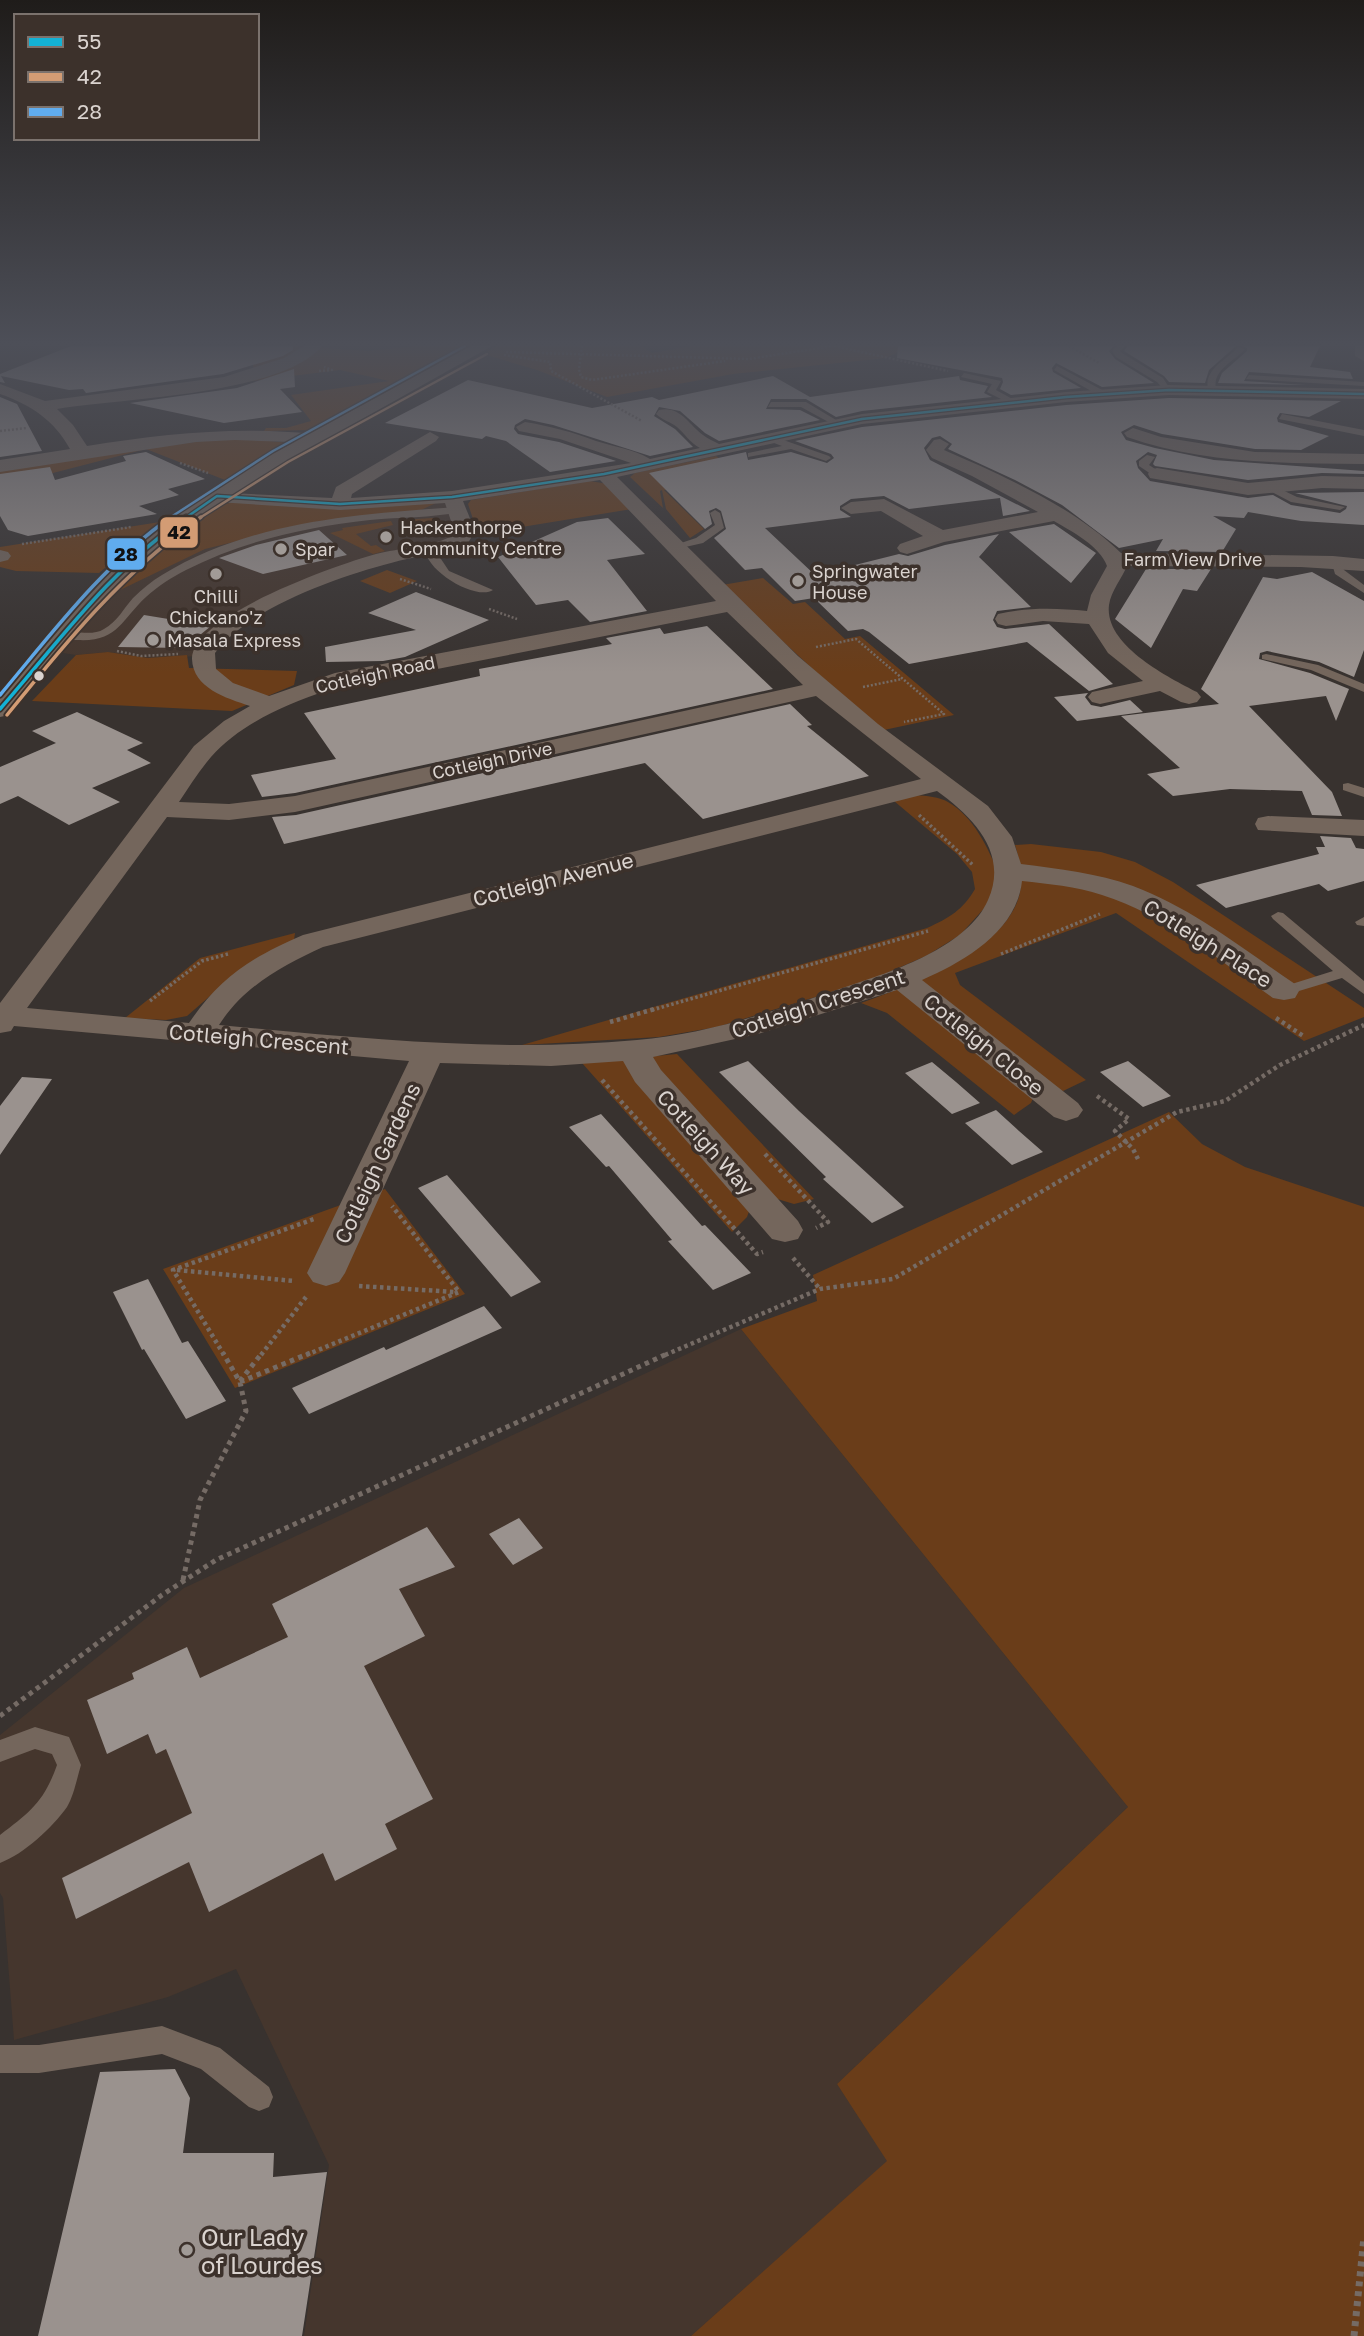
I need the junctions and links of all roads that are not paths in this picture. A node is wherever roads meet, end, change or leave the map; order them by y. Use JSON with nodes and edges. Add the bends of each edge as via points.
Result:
{"nodes":[{"id":1,"x":75,"y":455,"type":"edge"},
{"id":2,"x":286,"y":455,"type":"edge"},
{"id":3,"x":401,"y":455,"type":"edge"},
{"id":4,"x":627,"y":455,"type":"edge"},
{"id":5,"x":694,"y":455,"type":"edge"},
{"id":6,"x":818,"y":455,"type":"edge"},
{"id":7,"x":941,"y":455,"type":"edge"},
{"id":8,"x":1242,"y":455,"type":"edge"},
{"id":9,"x":826,"y":458,"type":"dead end"},
{"id":10,"x":1364,"y":459,"type":"edge"},
{"id":11,"x":648,"y":465,"type":"junction"},
{"id":12,"x":0,"y":466,"type":"edge"},
{"id":13,"x":604,"y":474,"type":"junction"},
{"id":14,"x":1159,"y":475,"type":"dead end"},
{"id":15,"x":1364,"y":483,"type":"edge"},
{"id":16,"x":1273,"y":489,"type":"junction"},
{"id":17,"x":217,"y":496,"type":"junction"},
{"id":18,"x":455,"y":503,"type":"junction"},
{"id":19,"x":340,"y":504,"type":"junction"},
{"id":20,"x":1340,"y":507,"type":"dead end"},
{"id":21,"x":851,"y":508,"type":"dead end"},
{"id":22,"x":715,"y":513,"type":"dead end"},
{"id":23,"x":1054,"y":515,"type":"junction"},
{"id":24,"x":940,"y":537,"type":"junction"},
{"id":25,"x":676,"y":548,"type":"junction"},
{"id":26,"x":907,"y":548,"type":"dead end"},
{"id":27,"x":429,"y":549,"type":"junction"},
{"id":28,"x":1115,"y":559,"type":"junction"},
{"id":29,"x":1335,"y":562,"type":"junction"},
{"id":30,"x":1364,"y":565,"type":"edge"},
{"id":31,"x":488,"y":590,"type":"dead end"},
{"id":32,"x":1364,"y":590,"type":"edge"},
{"id":33,"x":732,"y":605,"type":"junction"},
{"id":34,"x":1097,"y":618,"type":"junction"},
{"id":35,"x":1006,"y":620,"type":"dead end"},
{"id":36,"x":64,"y":636,"type":"junction"},
{"id":37,"x":1266,"y":657,"type":"dead end"},
{"id":38,"x":1159,"y":683,"type":"junction"},
{"id":39,"x":820,"y":688,"type":"junction"},
{"id":40,"x":1364,"y":688,"type":"edge"},
{"id":41,"x":1100,"y":696,"type":"dead end"},
{"id":42,"x":1189,"y":697,"type":"dead end"},
{"id":43,"x":270,"y":705,"type":"junction"},
{"id":44,"x":0,"y":709,"type":"edge"},
{"id":45,"x":941,"y":782,"type":"junction"},
{"id":46,"x":1348,"y":787,"type":"dead end"},
{"id":47,"x":1364,"y":793,"type":"edge"},
{"id":48,"x":161,"y":809,"type":"junction"},
{"id":49,"x":1268,"y":824,"type":"dead end"},
{"id":50,"x":1364,"y":828,"type":"edge"},
{"id":51,"x":1009,"y":871,"type":"junction"},
{"id":52,"x":1278,"y":916,"type":"dead end"},
{"id":53,"x":1345,"y":972,"type":"junction"},
{"id":54,"x":901,"y":978,"type":"junction"},
{"id":55,"x":1364,"y":989,"type":"edge"},
{"id":56,"x":1277,"y":1003,"type":"joint"},
{"id":57,"x":3,"y":1020,"type":"edge"},
{"id":58,"x":198,"y":1033,"type":"junction"},
{"id":59,"x":633,"y":1050,"type":"junction"},
{"id":60,"x":428,"y":1054,"type":"junction"},
{"id":61,"x":1066,"y":1110,"type":"dead end"},
{"id":62,"x":785,"y":1230,"type":"road end"},
{"id":63,"x":326,"y":1273,"type":"road end"},
{"id":64,"x":0,"y":1751,"type":"edge"},
{"id":65,"x":0,"y":1851,"type":"edge"},
{"id":66,"x":0,"y":2059,"type":"edge"},
{"id":67,"x":259,"y":2097,"type":"dead end"}],
"edges":[{"from":1,"to":12,"type":"street"},
{"from":2,"to":17,"type":"street"},
{"from":3,"to":19,"type":"street","via":[[343,491]]},
{"from":4,"to":11,"type":"street"},
{"from":5,"to":11,"type":"street"},
{"from":6,"to":9,"type":"lane"},
{"from":7,"to":23,"type":"street","name":"Farm View Drive"},
{"from":8,"to":10,"type":"street"},
{"from":11,"to":13,"type":"street"},
{"from":13,"to":18,"type":"street"},
{"from":13,"to":25,"type":"street","name":"Cotleigh Crescent"},
{"from":14,"to":16,"type":"street","via":[[1231,488]]},
{"from":15,"to":16,"type":"street","via":[[1322,482]]},
{"from":16,"to":20,"type":"lane","via":[[1294,500]]},
{"from":17,"to":19,"type":"street"},
{"from":17,"to":36,"type":"street","via":[[118,572]]},
{"from":18,"to":19,"type":"street"},
{"from":18,"to":27,"type":"street","via":[[463,537]]},
{"from":18,"to":36,"type":"lane","via":[[287,532],[225,550],[169,575],[144,592],[111,630],[92,637]]},
{"from":21,"to":24,"type":"street","via":[[884,505]]},
{"from":22,"to":25,"type":"lane","via":[[720,526],[699,542]]},
{"from":23,"to":24,"type":"street"},
{"from":23,"to":28,"type":"street","name":"Farm View Drive","via":[[1083,530]]},
{"from":24,"to":26,"type":"street"},
{"from":25,"to":33,"type":"street","name":"Cotleigh Crescent"},
{"from":27,"to":31,"type":"lane","via":[[439,570]]},
{"from":27,"to":43,"type":"street","via":[[364,564],[284,595],[215,637],[201,661],[205,671],[214,681]]},
{"from":28,"to":29,"type":"street","name":"Farm View Drive"},
{"from":28,"to":34,"type":"street"},
{"from":29,"to":30,"type":"street","name":"Farm View Drive"},
{"from":29,"to":32,"type":"lane","via":[[1339,572]]},
{"from":33,"to":39,"type":"street","name":"Cotleigh Crescent"},
{"from":33,"to":43,"type":"street","name":"Cotleigh Road","via":[[335,680]]},
{"from":34,"to":35,"type":"street","via":[[1044,614]]},
{"from":34,"to":38,"type":"street","via":[[1127,658]]},
{"from":36,"to":44,"type":"street"},
{"from":37,"to":40,"type":"lane","via":[[1314,667]]},
{"from":38,"to":41,"type":"street"},
{"from":38,"to":42,"type":"street"},
{"from":39,"to":45,"type":"street","name":"Cotleigh Crescent"},
{"from":39,"to":48,"type":"street","name":"Cotleigh Drive","via":[[295,804],[229,812]]},
{"from":43,"to":48,"type":"street","name":"Cotleigh Road","via":[[220,733]]},
{"from":45,"to":51,"type":"street","name":"Cotleigh Crescent","via":[[991,826],[1005,850]]},
{"from":45,"to":58,"type":"street","name":"Cotleigh Avenue","via":[[313,941],[250,973],[224,997]]},
{"from":46,"to":47,"type":"lane"},
{"from":48,"to":57,"type":"street","name":"Cotleigh Road"},
{"from":49,"to":50,"type":"street"},
{"from":51,"to":54,"type":"street","name":"Cotleigh Crescent","via":[[1003,904],[988,926],[966,944]]},
{"from":51,"to":56,"type":"street","name":"Cotleigh Place","via":[[1125,893],[1173,918]]},
{"from":52,"to":53,"type":"lane"},
{"from":53,"to":55,"type":"lane"},
{"from":53,"to":56,"type":"lane"},
{"from":54,"to":59,"type":"street","name":"Cotleigh Crescent","via":[[748,1028]]},
{"from":54,"to":61,"type":"street","name":"Cotleigh Close"},
{"from":57,"to":58,"type":"street","name":"Cotleigh Crescent"},
{"from":58,"to":60,"type":"street","name":"Cotleigh Crescent"},
{"from":59,"to":60,"type":"street","name":"Cotleigh Crescent","via":[[513,1056]]},
{"from":59,"to":62,"type":"street","name":"Cotleigh Way","via":[[647,1075]]},
{"from":60,"to":63,"type":"street","name":"Cotleigh Gardens"},
{"from":64,"to":65,"type":"lane","via":[[35,1738],[60,1745],[69,1765],[58,1798]]},
{"from":66,"to":67,"type":"lane","via":[[40,2059],[162,2040],[210,2058]]}]}
